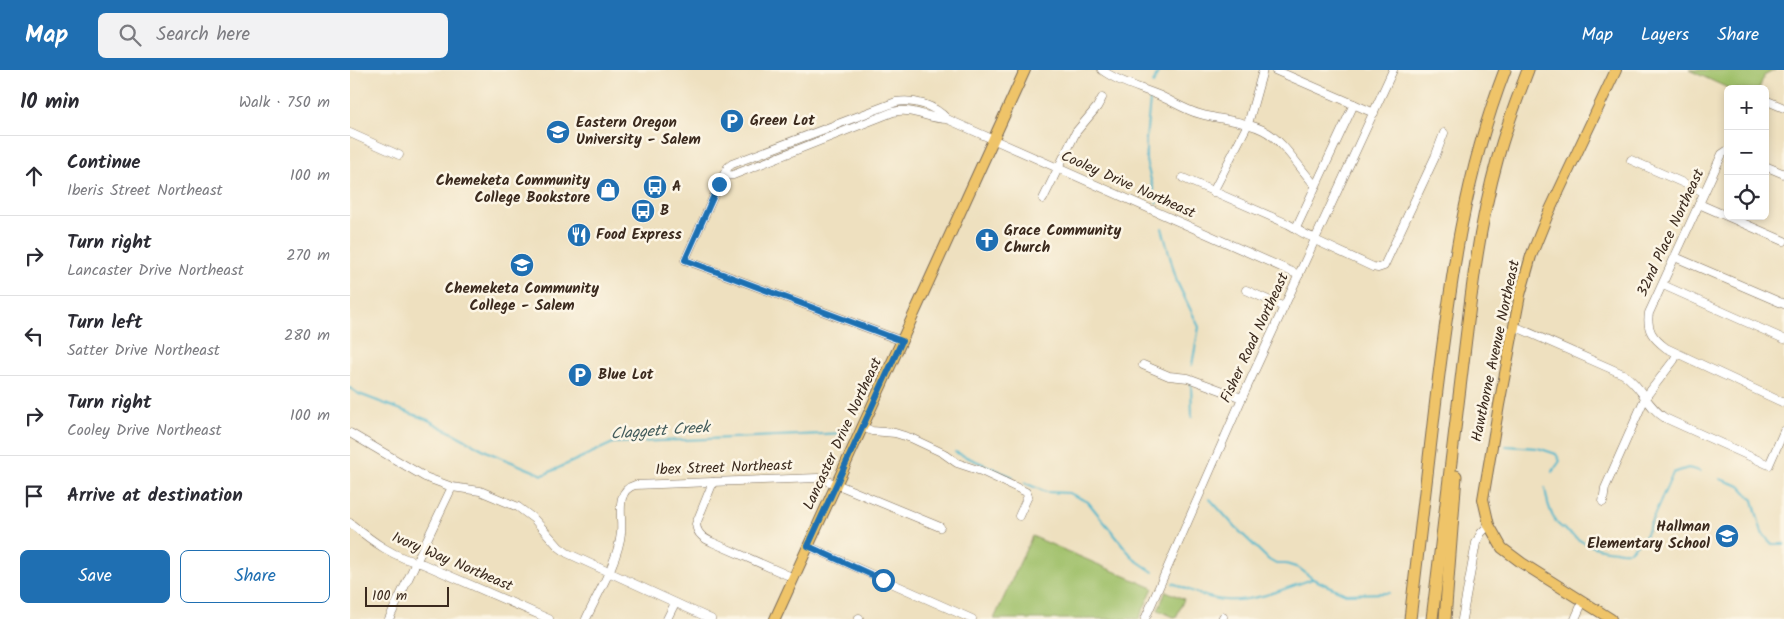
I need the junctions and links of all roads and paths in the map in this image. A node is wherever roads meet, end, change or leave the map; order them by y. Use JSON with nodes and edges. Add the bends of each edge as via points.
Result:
{"nodes":[{"id":1,"x":1025,"y":70,"type":"edge"},
{"id":2,"x":1102,"y":70,"type":"edge"},
{"id":3,"x":1263,"y":70,"type":"edge"},
{"id":4,"x":1275,"y":70,"type":"edge"},
{"id":5,"x":1394,"y":70,"type":"edge"},
{"id":6,"x":1505,"y":70,"type":"edge"},
{"id":7,"x":1528,"y":70,"type":"edge"},
{"id":8,"x":1616,"y":70,"type":"edge"},
{"id":9,"x":1102,"y":98,"type":"dead end"},
{"id":10,"x":1769,"y":101,"type":"edge"},
{"id":11,"x":1354,"y":104,"type":"junction"},
{"id":12,"x":1784,"y":107,"type":"edge"},
{"id":13,"x":1374,"y":113,"type":"junction"},
{"id":14,"x":1248,"y":124,"type":"junction"},
{"id":15,"x":350,"y":133,"type":"edge"},
{"id":16,"x":1444,"y":133,"type":"dead end"},
{"id":17,"x":994,"y":140,"type":"junction"},
{"id":18,"x":1724,"y":152,"type":"edge"},
{"id":19,"x":399,"y":155,"type":"dead end"},
{"id":20,"x":1631,"y":160,"type":"dead end"},
{"id":21,"x":1058,"y":168,"type":"junction"},
{"id":22,"x":1769,"y":168,"type":"edge"},
{"id":23,"x":1784,"y":174,"type":"edge"},
{"id":24,"x":1183,"y":178,"type":"dead end"},
{"id":25,"x":1315,"y":185,"type":"junction"},
{"id":26,"x":1214,"y":192,"type":"junction"},
{"id":27,"x":1704,"y":192,"type":"junction"},
{"id":28,"x":1043,"y":199,"type":"dead end"},
{"id":29,"x":1699,"y":204,"type":"junction"},
{"id":30,"x":1296,"y":228,"type":"junction"},
{"id":31,"x":1315,"y":239,"type":"junction"},
{"id":32,"x":1784,"y":241,"type":"edge"},
{"id":33,"x":1675,"y":256,"type":"junction"},
{"id":34,"x":1298,"y":276,"type":"junction"},
{"id":35,"x":1663,"y":285,"type":"junction"},
{"id":36,"x":1246,"y":290,"type":"dead end"},
{"id":37,"x":1471,"y":297,"type":"junction"},
{"id":38,"x":1784,"y":304,"type":"edge"},
{"id":39,"x":1284,"y":307,"type":"junction"},
{"id":40,"x":1514,"y":326,"type":"junction"},
{"id":41,"x":1784,"y":339,"type":"edge"},
{"id":42,"x":902,"y":341,"type":"junction"},
{"id":43,"x":1677,"y":354,"type":"junction"},
{"id":44,"x":1142,"y":365,"type":"dead end"},
{"id":45,"x":1242,"y":398,"type":"junction"},
{"id":46,"x":1645,"y":398,"type":"junction"},
{"id":47,"x":1784,"y":403,"type":"edge"},
{"id":48,"x":862,"y":427,"type":"junction"},
{"id":49,"x":1784,"y":431,"type":"edge"},
{"id":50,"x":350,"y":433,"type":"edge"},
{"id":51,"x":713,"y":482,"type":"junction"},
{"id":52,"x":836,"y":484,"type":"junction"},
{"id":53,"x":452,"y":487,"type":"junction"},
{"id":54,"x":1603,"y":502,"type":"dead end"},
{"id":55,"x":1019,"y":516,"type":"dead end"},
{"id":56,"x":350,"y":523,"type":"edge"},
{"id":57,"x":1489,"y":526,"type":"junction"},
{"id":58,"x":940,"y":527,"type":"dead end"},
{"id":59,"x":808,"y":546,"type":"junction"},
{"id":60,"x":415,"y":562,"type":"junction"},
{"id":61,"x":608,"y":573,"type":"junction"},
{"id":62,"x":794,"y":578,"type":"junction"},
{"id":63,"x":1583,"y":601,"type":"junction"},
{"id":64,"x":675,"y":603,"type":"junction"},
{"id":65,"x":1148,"y":618,"type":"edge"},
{"id":66,"x":389,"y":619,"type":"edge"},
{"id":67,"x":549,"y":619,"type":"edge"},
{"id":68,"x":586,"y":619,"type":"edge"},
{"id":69,"x":668,"y":619,"type":"edge"},
{"id":70,"x":711,"y":619,"type":"edge"},
{"id":71,"x":775,"y":619,"type":"edge"},
{"id":72,"x":972,"y":619,"type":"edge"},
{"id":73,"x":1410,"y":619,"type":"edge"},
{"id":74,"x":1432,"y":619,"type":"edge"},
{"id":75,"x":1445,"y":619,"type":"edge"},
{"id":76,"x":1462,"y":619,"type":"edge"},
{"id":77,"x":1575,"y":619,"type":"edge"},
{"id":78,"x":1611,"y":619,"type":"edge"}],
"edges":[{"from":1,"to":17,"type":"main road","name":"Lancaster Drive Northeast"},
{"from":2,"to":14,"type":"street","via":[[1191,111]]},
{"from":3,"to":14,"type":"street"},
{"from":4,"to":11,"type":"street"},
{"from":5,"to":13,"type":"street","name":"Fisher Road Northeast"},
{"from":6,"to":73,"type":"highway","via":[[1478,150],[1456,244]]},
{"from":7,"to":37,"type":"highway","via":[[1498,156],[1482,225]]},
{"from":8,"to":40,"type":"main road","name":"Hawthorne Avenue Northeast","via":[[1540,230]]},
{"from":9,"to":21,"type":"street","via":[[1076,132]]},
{"from":10,"to":12,"type":"street"},
{"from":11,"to":13,"type":"street"},
{"from":11,"to":25,"type":"street"},
{"from":13,"to":31,"type":"street","name":"Fisher Road Northeast"},
{"from":14,"to":25,"type":"street","via":[[1263,130],[1278,142]]},
{"from":14,"to":26,"type":"street"},
{"from":15,"to":19,"type":"street"},
{"from":16,"to":31,"type":"street","via":[[1384,266],[1373,267]]},
{"from":17,"to":21,"type":"street","name":"Cooley Drive Northeast"},
{"from":17,"to":42,"type":"main road","name":"Lancaster Drive Northeast"},
{"from":17,"to":42,"type":"street","name":"Cooley Drive Northeast","via":[[946,119],[940,112],[922,104],[896,102],[732,164],[685,260]]},
{"from":18,"to":27,"type":"street","name":"32nd Place Northeast"},
{"from":20,"to":27,"type":"street"},
{"from":21,"to":28,"type":"street"},
{"from":21,"to":34,"type":"street","name":"Cooley Drive Northeast"},
{"from":22,"to":23,"type":"street"},
{"from":24,"to":26,"type":"street"},
{"from":25,"to":30,"type":"street"},
{"from":26,"to":30,"type":"street"},
{"from":27,"to":29,"type":"street","name":"32nd Place Northeast"},
{"from":29,"to":32,"type":"street"},
{"from":29,"to":33,"type":"street","name":"32nd Place Northeast"},
{"from":30,"to":31,"type":"street"},
{"from":31,"to":34,"type":"street","name":"Fisher Road Northeast"},
{"from":33,"to":35,"type":"street","name":"32nd Place Northeast"},
{"from":33,"to":38,"type":"street"},
{"from":34,"to":39,"type":"street","name":"Fisher Road Northeast"},
{"from":35,"to":41,"type":"street"},
{"from":35,"to":43,"type":"street","name":"32nd Place Northeast","via":[[1650,313],[1649,330],[1658,342]]},
{"from":36,"to":39,"type":"street"},
{"from":37,"to":74,"type":"highway"},
{"from":37,"to":75,"type":"highway"},
{"from":39,"to":45,"type":"street","name":"Fisher Road Northeast"},
{"from":40,"to":46,"type":"street","via":[[1623,374]]},
{"from":40,"to":57,"type":"main road","name":"Hawthorne Avenue Northeast","via":[[1485,483],[1484,505]]},
{"from":42,"to":48,"type":"main road","name":"Lancaster Drive Northeast"},
{"from":43,"to":46,"type":"street"},
{"from":43,"to":47,"type":"street"},
{"from":44,"to":45,"type":"street"},
{"from":45,"to":65,"type":"street","name":"Fisher Road Northeast"},
{"from":46,"to":49,"type":"street","via":[[1665,418],[1769,465]]},
{"from":46,"to":54,"type":"street","via":[[1605,488]]},
{"from":48,"to":52,"type":"main road","name":"Lancaster Drive Northeast"},
{"from":48,"to":55,"type":"street","via":[[911,438],[957,463],[1026,492],[1028,496]]},
{"from":50,"to":53,"type":"street","via":[[416,472]]},
{"from":51,"to":52,"type":"street","name":"Ibex Street Northeast","via":[[818,478]]},
{"from":51,"to":61,"type":"street","name":"Ibex Street Northeast","via":[[635,485],[625,490],[621,504],[621,535]]},
{"from":51,"to":62,"type":"street","via":[[697,519],[696,529],[702,537]]},
{"from":52,"to":58,"type":"street","name":"Ibex Street Northeast"},
{"from":52,"to":59,"type":"main road","name":"Lancaster Drive Northeast"},
{"from":53,"to":60,"type":"street"},
{"from":53,"to":61,"type":"street","via":[[480,491],[518,507],[567,553]]},
{"from":56,"to":60,"type":"street","name":"Ivory Way Northeast","via":[[383,548]]},
{"from":57,"to":63,"type":"main road","via":[[1498,543],[1514,558]]},
{"from":57,"to":76,"type":"street","via":[[1476,543]]},
{"from":59,"to":62,"type":"main road","name":"Lancaster Drive Northeast"},
{"from":59,"to":72,"type":"street"},
{"from":60,"to":66,"type":"street"},
{"from":60,"to":67,"type":"street","name":"Ivory Way Northeast"},
{"from":61,"to":64,"type":"street"},
{"from":61,"to":68,"type":"street"},
{"from":62,"to":71,"type":"main road","name":"Lancaster Drive Northeast"},
{"from":63,"to":77,"type":"street"},
{"from":63,"to":78,"type":"main road"},
{"from":64,"to":69,"type":"street"},
{"from":64,"to":70,"type":"street"}]}
